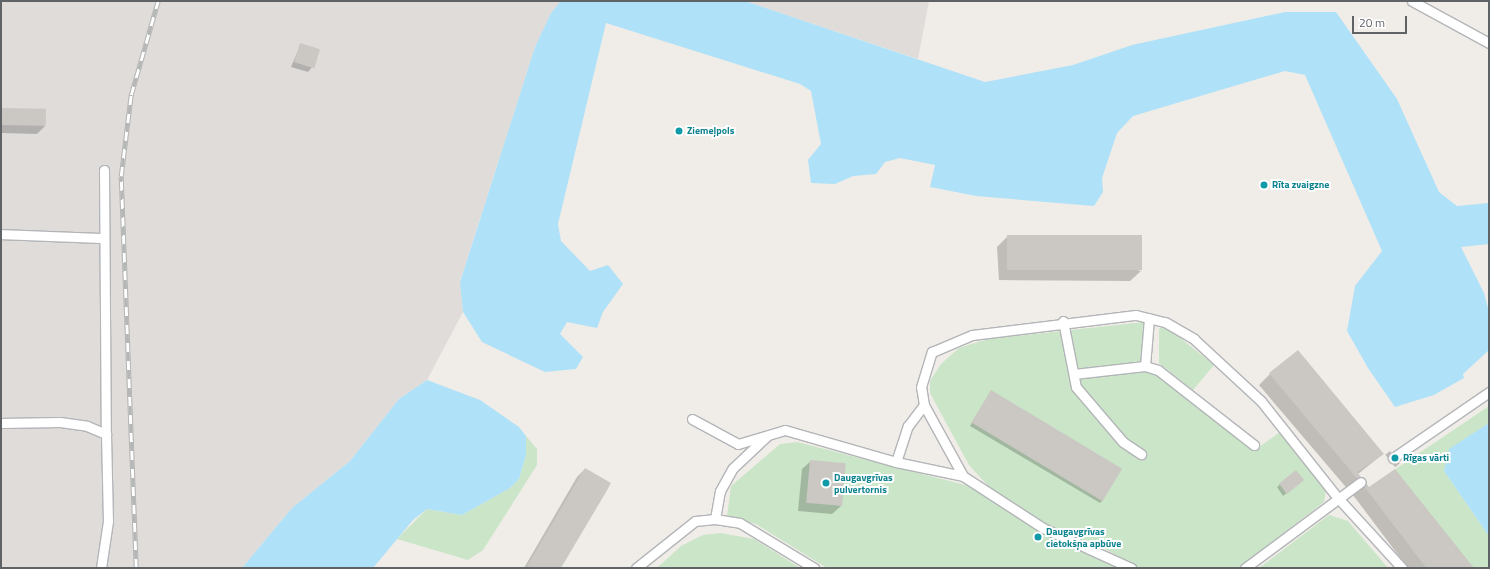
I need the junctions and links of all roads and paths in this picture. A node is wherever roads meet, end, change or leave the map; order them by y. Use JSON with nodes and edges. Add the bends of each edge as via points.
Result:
{"nodes":[{"id":1,"x":1412,"y":1,"type":"edge"},
{"id":2,"x":1489,"y":43,"type":"edge"},
{"id":3,"x":104,"y":170,"type":"dead end"},
{"id":4,"x":1,"y":234,"type":"edge"},
{"id":5,"x":102,"y":238,"type":"junction"},
{"id":6,"x":1149,"y":318,"type":"junction"},
{"id":7,"x":1063,"y":321,"type":"junction"},
{"id":8,"x":1145,"y":366,"type":"junction"},
{"id":9,"x":1074,"y":374,"type":"junction"},
{"id":10,"x":1489,"y":392,"type":"edge"},
{"id":11,"x":924,"y":405,"type":"junction"},
{"id":12,"x":692,"y":419,"type":"dead end"},
{"id":13,"x":1,"y":423,"type":"edge"},
{"id":14,"x":106,"y":434,"type":"junction"},
{"id":15,"x":768,"y":435,"type":"junction"},
{"id":16,"x":1254,"y":445,"type":"dead end"},
{"id":17,"x":1141,"y":454,"type":"dead end"},
{"id":18,"x":1393,"y":458,"type":"dead end"},
{"id":19,"x":896,"y":462,"type":"junction"},
{"id":20,"x":963,"y":476,"type":"junction"},
{"id":21,"x":1361,"y":482,"type":"dead end"},
{"id":22,"x":1338,"y":498,"type":"junction"},
{"id":23,"x":716,"y":519,"type":"junction"},
{"id":24,"x":101,"y":568,"type":"edge"},
{"id":25,"x":636,"y":568,"type":"edge"},
{"id":26,"x":814,"y":568,"type":"edge"},
{"id":27,"x":1131,"y":568,"type":"edge"},
{"id":28,"x":1245,"y":568,"type":"edge"},
{"id":29,"x":1402,"y":568,"type":"edge"}],
"edges":[{"from":1,"to":2,"type":"lane"},
{"from":3,"to":5,"type":"lane"},
{"from":4,"to":5,"type":"lane"},
{"from":5,"to":14,"type":"lane"},
{"from":6,"to":7,"type":"lane","via":[[1136,315]]},
{"from":6,"to":8,"type":"lane"},
{"from":6,"to":22,"type":"lane","via":[[1165,322],[1194,339],[1261,401]]},
{"from":7,"to":9,"type":"lane"},
{"from":7,"to":11,"type":"lane","via":[[972,335],[932,352],[921,387]]},
{"from":8,"to":9,"type":"lane"},
{"from":8,"to":16,"type":"lane","via":[[1158,370]]},
{"from":9,"to":17,"type":"lane","via":[[1076,387],[1123,442]]},
{"from":10,"to":18,"type":"lane"},
{"from":11,"to":19,"type":"lane","via":[[908,426]]},
{"from":11,"to":20,"type":"lane"},
{"from":12,"to":15,"type":"lane","via":[[738,444]]},
{"from":13,"to":14,"type":"lane","via":[[60,422],[87,426]]},
{"from":14,"to":24,"type":"lane","via":[[108,521]]},
{"from":15,"to":19,"type":"lane","via":[[785,430]]},
{"from":15,"to":23,"type":"lane","via":[[733,468],[720,491]]},
{"from":19,"to":20,"type":"lane"},
{"from":20,"to":27,"type":"lane","via":[[1044,528]]},
{"from":21,"to":22,"type":"lane"},
{"from":22,"to":28,"type":"lane"},
{"from":22,"to":29,"type":"lane"},
{"from":23,"to":25,"type":"lane","via":[[695,521]]},
{"from":23,"to":26,"type":"lane","via":[[740,523]]}]}
